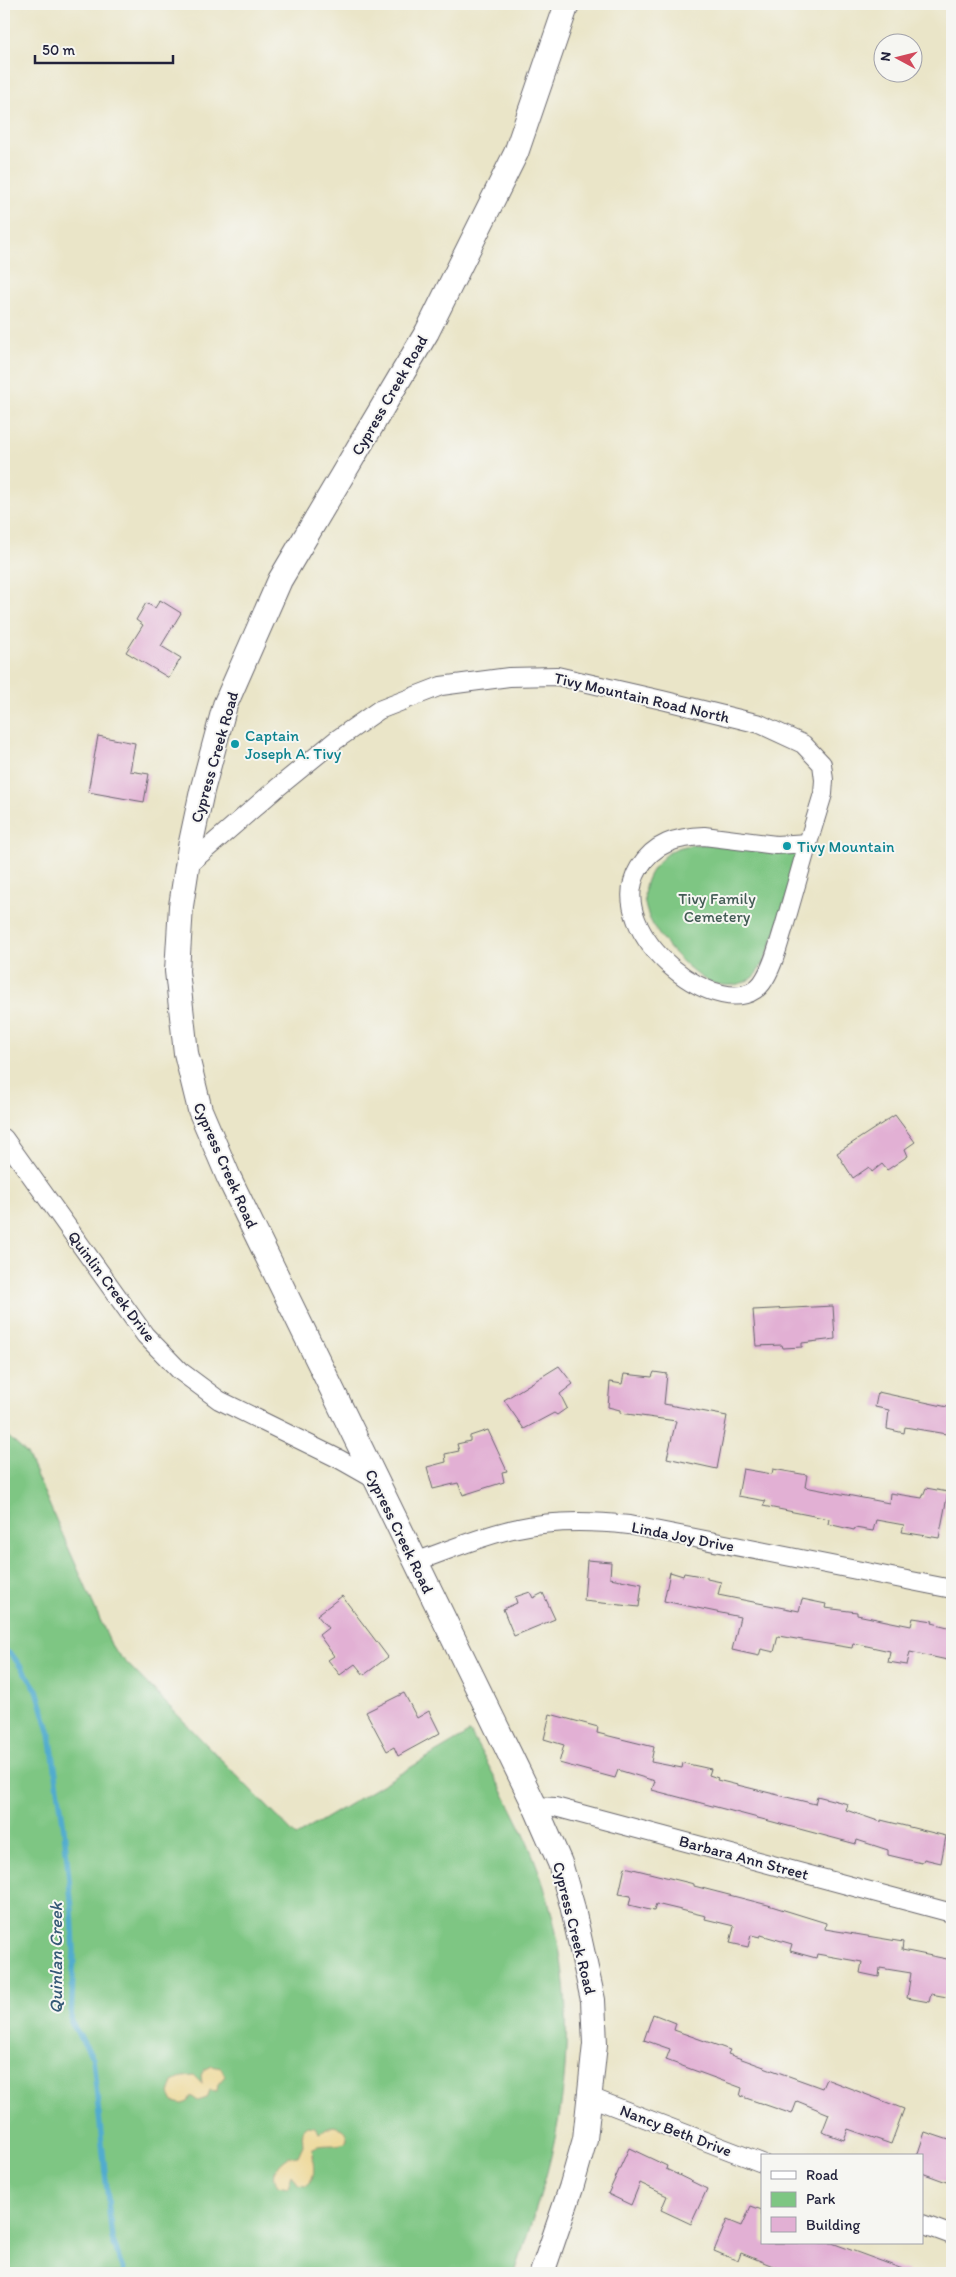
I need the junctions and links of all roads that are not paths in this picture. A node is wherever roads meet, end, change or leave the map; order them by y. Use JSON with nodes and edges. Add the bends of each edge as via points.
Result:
{"nodes":[{"id":1,"x":567,"y":4,"type":"edge"},
{"id":2,"x":808,"y":843,"type":"junction"},
{"id":3,"x":187,"y":866,"type":"junction"},
{"id":4,"x":4,"y":1138,"type":"edge"},
{"id":5,"x":376,"y":1480,"type":"junction"},
{"id":6,"x":415,"y":1562,"type":"junction"},
{"id":7,"x":952,"y":1589,"type":"edge"},
{"id":8,"x":535,"y":1806,"type":"junction"},
{"id":9,"x":952,"y":1913,"type":"edge"},
{"id":10,"x":590,"y":2097,"type":"junction"},
{"id":11,"x":761,"y":2163,"type":"edge"},
{"id":12,"x":924,"y":2225,"type":"edge"},
{"id":13,"x":952,"y":2235,"type":"edge"},
{"id":14,"x":542,"y":2273,"type":"edge"}],
"edges":[{"from":1,"to":3,"type":"main road","name":"Cypress Creek Road","via":[[516,153],[427,332],[276,589],[225,705],[202,791]]},
{"from":2,"to":2,"type":"street","name":"Tivy Mountain Road North","via":[[776,845],[704,836],[683,837],[661,845],[645,859],[631,889],[638,926],[653,949],[695,984],[715,993],[749,994],[762,983],[776,954]]},
{"from":2,"to":3,"type":"street","name":"Tivy Mountain Road North","via":[[824,780],[822,764],[803,744],[760,724],[556,676],[509,677],[441,686],[379,710],[336,740]]},
{"from":3,"to":5,"type":"main road","name":"Cypress Creek Road","via":[[181,906],[178,970],[186,1053],[200,1110]]},
{"from":4,"to":5,"type":"street","name":"Quinlin Creek Drive","via":[[145,1335],[180,1371],[219,1400]]},
{"from":5,"to":6,"type":"main road","name":"Cypress Creek Road"},
{"from":6,"to":7,"type":"street","name":"Linda Joy Drive","via":[[516,1528],[570,1521],[610,1523]]},
{"from":6,"to":8,"type":"main road","name":"Cypress Creek Road"},
{"from":8,"to":9,"type":"street","name":"Barbara Ann Street","via":[[555,1807]]},
{"from":8,"to":10,"type":"main road","name":"Cypress Creek Road","via":[[560,1863],[587,1965],[593,2000],[594,2044]]},
{"from":10,"to":11,"type":"street","name":"Nancy Beth Drive"},
{"from":10,"to":14,"type":"main road","name":"Cypress Creek Road","via":[[585,2138],[574,2179]]},
{"from":12,"to":13,"type":"street"}]}
